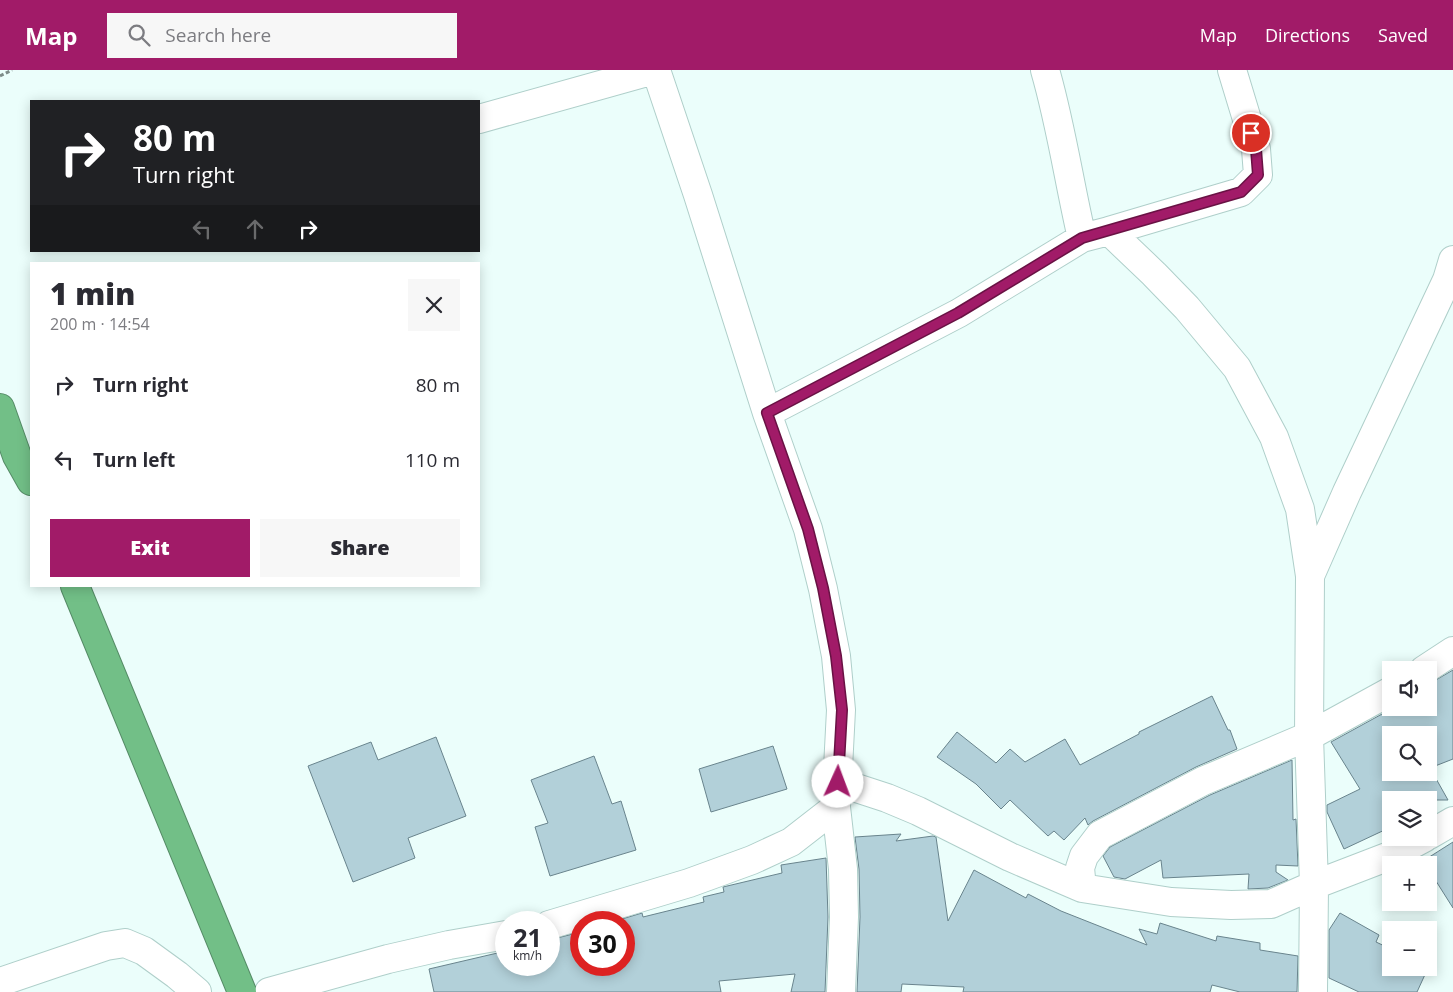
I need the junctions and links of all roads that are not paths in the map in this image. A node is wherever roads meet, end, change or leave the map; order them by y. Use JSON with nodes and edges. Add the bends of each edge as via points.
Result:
{"nodes":[{"id":1,"x":655,"y":70,"type":"edge"},
{"id":2,"x":1045,"y":70,"type":"edge"},
{"id":3,"x":1232,"y":70,"type":"edge"},
{"id":4,"x":480,"y":119,"type":"edge"},
{"id":5,"x":1109,"y":231,"type":"junction"},
{"id":6,"x":1082,"y":238,"type":"junction"},
{"id":7,"x":1453,"y":260,"type":"edge"},
{"id":8,"x":0,"y":408,"type":"edge"},
{"id":9,"x":767,"y":413,"type":"junction"},
{"id":10,"x":9,"y":448,"type":"edge"},
{"id":11,"x":30,"y":480,"type":"edge"},
{"id":12,"x":1310,"y":576,"type":"junction"},
{"id":13,"x":75,"y":587,"type":"edge"},
{"id":14,"x":1453,"y":650,"type":"edge"},
{"id":15,"x":1437,"y":661,"type":"edge"},
{"id":16,"x":1382,"y":696,"type":"edge"},
{"id":17,"x":1309,"y":736,"type":"junction"},
{"id":18,"x":838,"y":794,"type":"junction"},
{"id":19,"x":1453,"y":821,"type":"edge"},
{"id":20,"x":1437,"y":830,"type":"edge"},
{"id":21,"x":1409,"y":846,"type":"edge"},
{"id":22,"x":1314,"y":885,"type":"junction"},
{"id":23,"x":1082,"y":888,"type":"junction"},
{"id":24,"x":560,"y":922,"type":"edge"},
{"id":25,"x":495,"y":937,"type":"edge"},
{"id":26,"x":0,"y":982,"type":"edge"},
{"id":27,"x":197,"y":992,"type":"edge"},
{"id":28,"x":242,"y":992,"type":"edge"},
{"id":29,"x":269,"y":992,"type":"edge"},
{"id":30,"x":842,"y":992,"type":"edge"},
{"id":31,"x":1313,"y":992,"type":"edge"}],
"edges":[{"from":1,"to":4,"type":"street"},
{"from":1,"to":9,"type":"street"},
{"from":2,"to":6,"type":"street"},
{"from":3,"to":5,"type":"street","via":[[1256,149],[1258,175],[1241,192]]},
{"from":5,"to":6,"type":"street"},
{"from":5,"to":12,"type":"street","via":[[1187,308],[1237,368],[1274,437],[1297,500]]},
{"from":6,"to":9,"type":"street","via":[[958,313]]},
{"from":7,"to":12,"type":"street","via":[[1447,280]]},
{"from":8,"to":10,"type":"highway"},
{"from":9,"to":18,"type":"street","via":[[808,529],[836,656],[842,710]]},
{"from":10,"to":11,"type":"highway"},
{"from":12,"to":17,"type":"street"},
{"from":13,"to":28,"type":"highway"},
{"from":14,"to":15,"type":"street"},
{"from":16,"to":17,"type":"street"},
{"from":17,"to":22,"type":"street"},
{"from":17,"to":23,"type":"street","via":[[1203,781],[1100,835],[1084,856],[1080,868]]},
{"from":18,"to":23,"type":"street","via":[[887,798]]},
{"from":18,"to":24,"type":"street","via":[[791,842],[752,860],[689,883]]},
{"from":18,"to":30,"type":"street","via":[[844,869]]},
{"from":19,"to":20,"type":"street"},
{"from":21,"to":22,"type":"street"},
{"from":22,"to":23,"type":"street","via":[[1271,904],[1231,905],[1171,902]]},
{"from":22,"to":31,"type":"street"},
{"from":25,"to":29,"type":"street","via":[[388,958]]},
{"from":26,"to":27,"type":"street","via":[[106,946],[125,943],[144,951]]}]}
